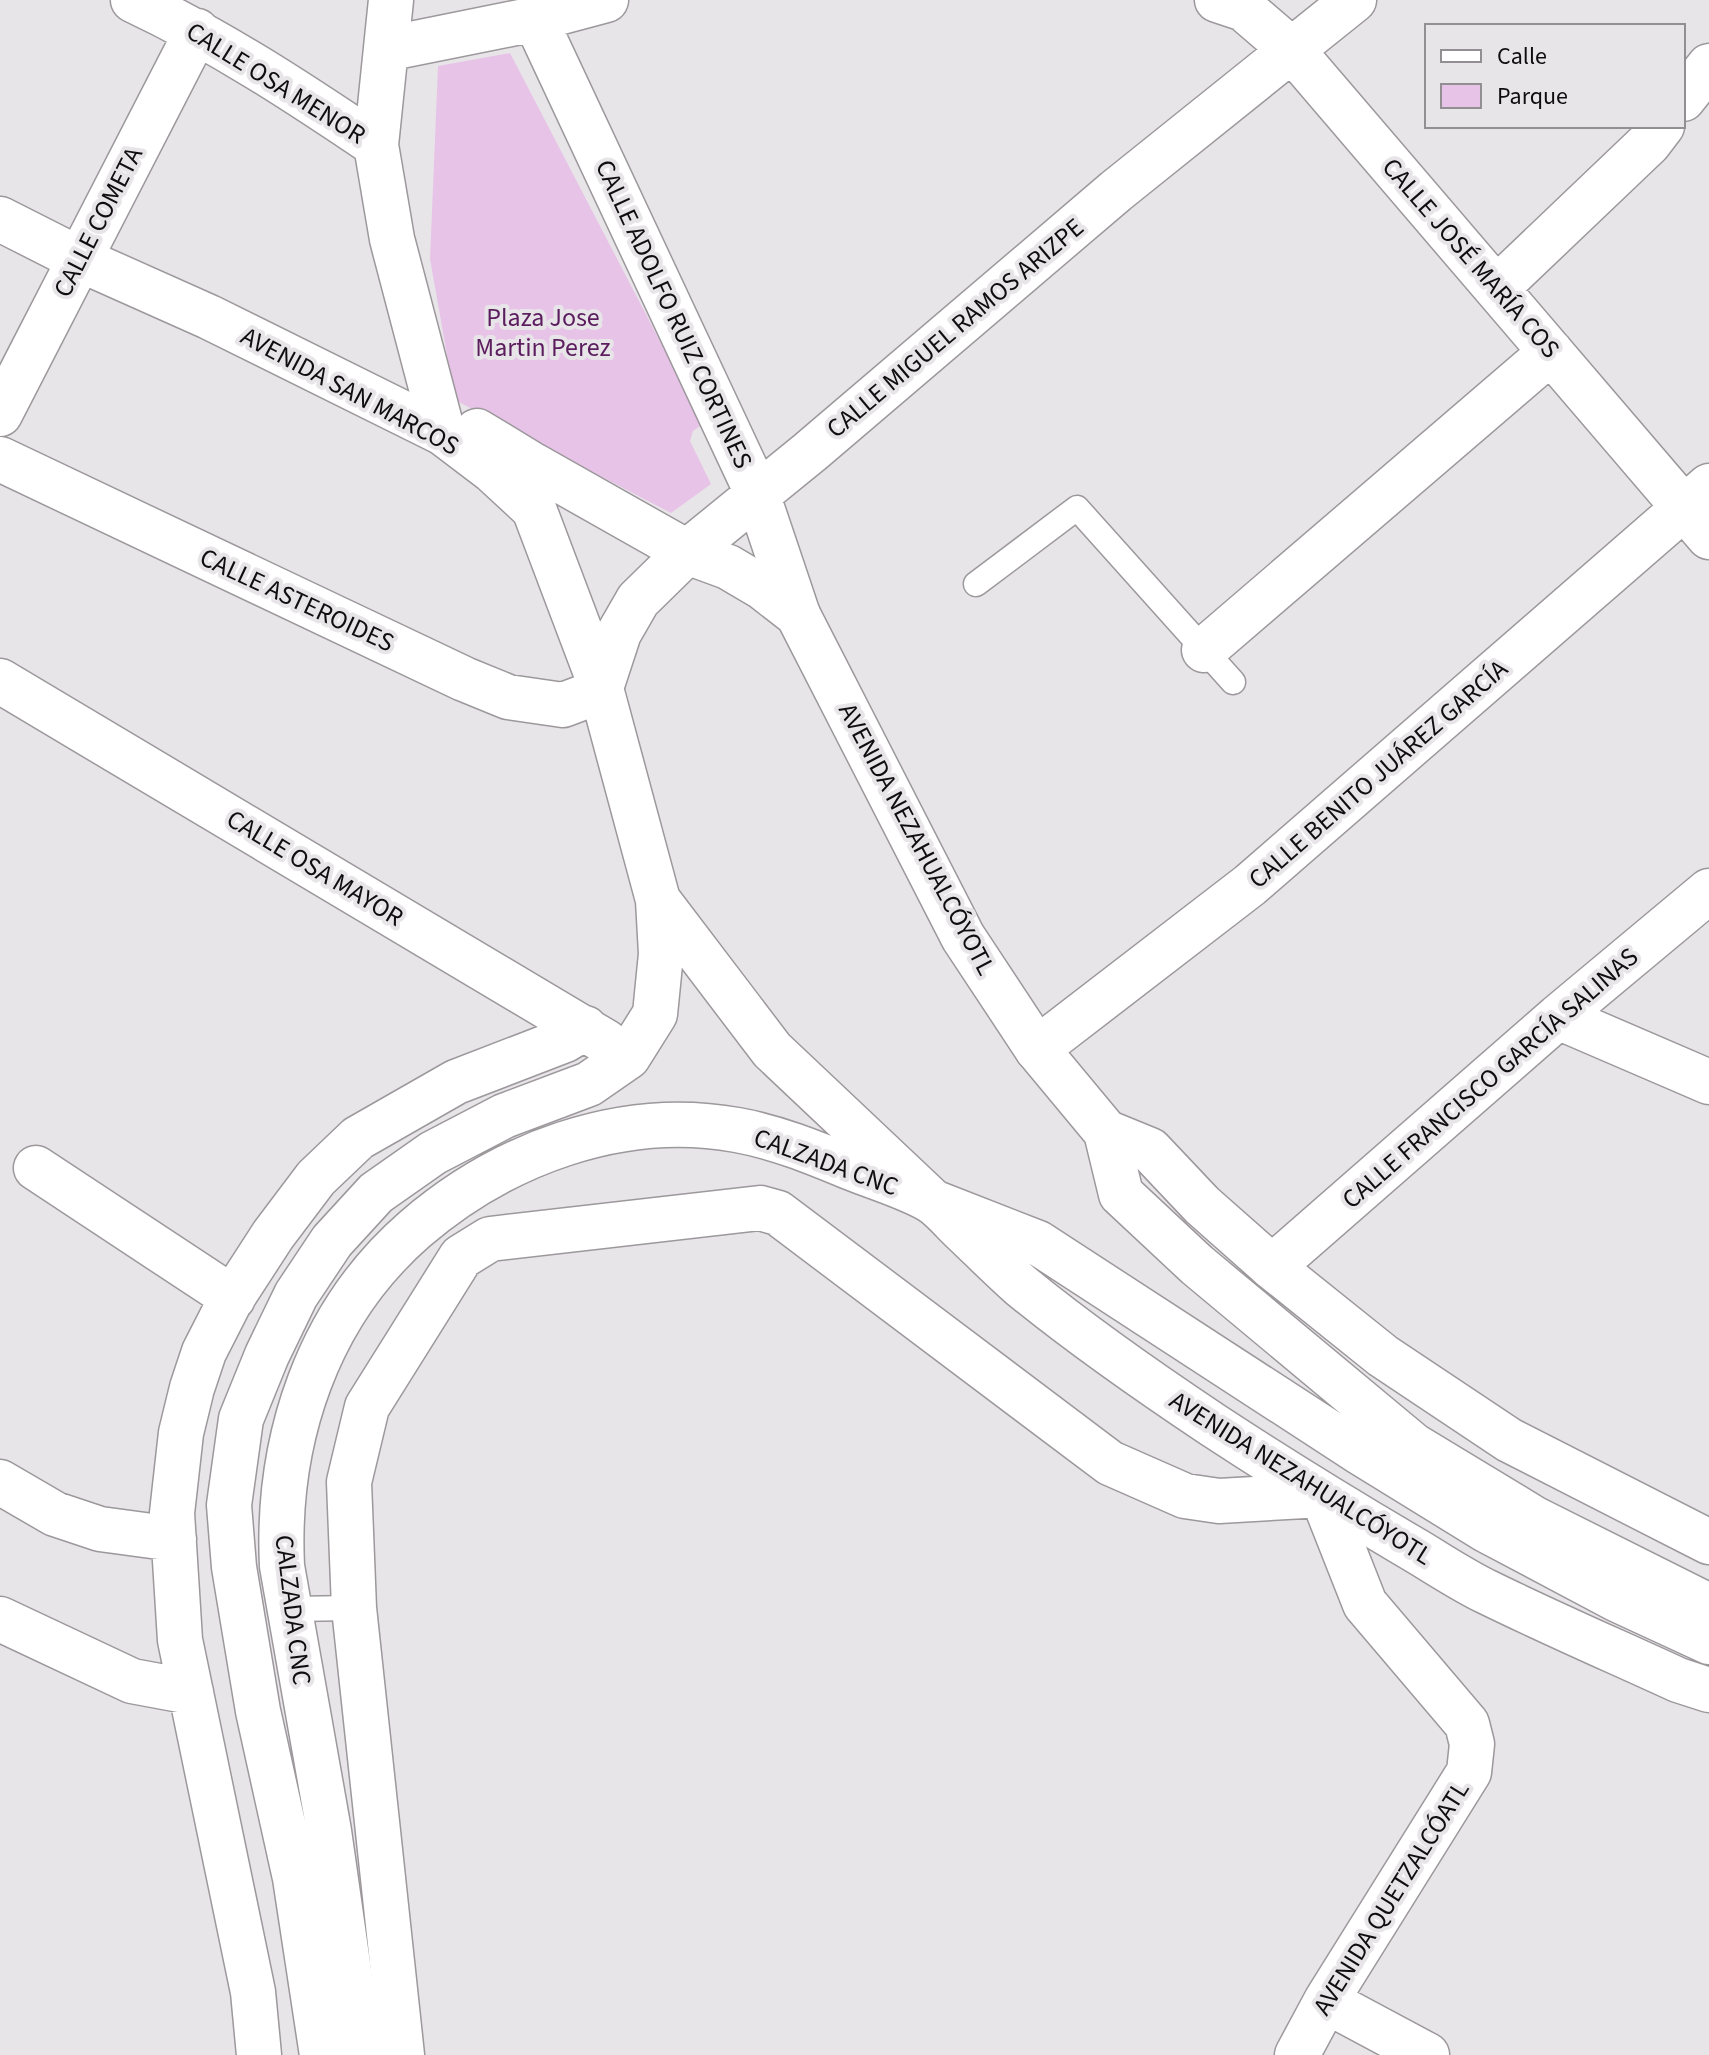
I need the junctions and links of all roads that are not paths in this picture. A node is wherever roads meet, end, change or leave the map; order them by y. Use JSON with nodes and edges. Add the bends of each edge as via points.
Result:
{"nodes":[{"id":1,"x":133,"y":0,"type":"edge"},
{"id":2,"x":391,"y":0,"type":"edge"},
{"id":3,"x":606,"y":0,"type":"edge"},
{"id":4,"x":1217,"y":0,"type":"edge"},
{"id":5,"x":1354,"y":0,"type":"edge"},
{"id":6,"x":535,"y":19,"type":"junction"},
{"id":7,"x":197,"y":31,"type":"junction"},
{"id":8,"x":386,"y":49,"type":"junction"},
{"id":9,"x":1293,"y":51,"type":"junction"},
{"id":10,"x":1709,"y":66,"type":"edge"},
{"id":11,"x":1685,"y":96,"type":"edge"},
{"id":12,"x":1660,"y":128,"type":"edge"},
{"id":13,"x":376,"y":145,"type":"junction"},
{"id":14,"x":0,"y":192,"type":"edge"},
{"id":15,"x":0,"y":219,"type":"edge"},
{"id":16,"x":85,"y":247,"type":"junction"},
{"id":17,"x":1498,"y":287,"type":"junction"},
{"id":18,"x":1551,"y":352,"type":"junction"},
{"id":19,"x":0,"y":414,"type":"edge"},
{"id":20,"x":438,"y":419,"type":"junction"},
{"id":21,"x":0,"y":459,"type":"edge"},
{"id":22,"x":757,"y":493,"type":"junction"},
{"id":23,"x":1701,"y":511,"type":"edge"},
{"id":24,"x":687,"y":552,"type":"junction"},
{"id":25,"x":976,"y":584,"type":"dead end"},
{"id":26,"x":798,"y":615,"type":"junction"},
{"id":27,"x":1204,"y":650,"type":"junction"},
{"id":28,"x":0,"y":681,"type":"edge"},
{"id":29,"x":1233,"y":682,"type":"dead end"},
{"id":30,"x":600,"y":691,"type":"junction"},
{"id":31,"x":1709,"y":891,"type":"edge"},
{"id":32,"x":658,"y":900,"type":"junction"},
{"id":33,"x":1558,"y":1017,"type":"junction"},
{"id":34,"x":585,"y":1028,"type":"junction"},
{"id":35,"x":1037,"y":1049,"type":"junction"},
{"id":36,"x":628,"y":1057,"type":"junction"},
{"id":37,"x":1709,"y":1082,"type":"edge"},
{"id":38,"x":1106,"y":1132,"type":"junction"},
{"id":39,"x":36,"y":1168,"type":"dead end"},
{"id":40,"x":933,"y":1202,"type":"junction"},
{"id":41,"x":1272,"y":1267,"type":"junction"},
{"id":42,"x":233,"y":1298,"type":"junction"},
{"id":43,"x":0,"y":1482,"type":"edge"},
{"id":44,"x":1322,"y":1495,"type":"junction"},
{"id":45,"x":174,"y":1539,"type":"junction"},
{"id":46,"x":1709,"y":1542,"type":"edge"},
{"id":47,"x":1709,"y":1606,"type":"edge"},
{"id":48,"x":354,"y":1608,"type":"junction"},
{"id":49,"x":290,"y":1609,"type":"junction"},
{"id":50,"x":0,"y":1619,"type":"edge"},
{"id":51,"x":1709,"y":1642,"type":"edge"},
{"id":52,"x":1709,"y":1690,"type":"edge"},
{"id":53,"x":191,"y":1692,"type":"junction"},
{"id":54,"x":377,"y":1825,"type":"junction"},
{"id":55,"x":329,"y":1831,"type":"junction"},
{"id":56,"x":1326,"y":2001,"type":"junction"},
{"id":57,"x":259,"y":2055,"type":"edge"},
{"id":58,"x":322,"y":2055,"type":"edge"},
{"id":59,"x":361,"y":2055,"type":"edge"},
{"id":60,"x":402,"y":2055,"type":"edge"},
{"id":61,"x":1297,"y":2055,"type":"edge"},
{"id":62,"x":1427,"y":2055,"type":"edge"}],
"edges":[{"from":1,"to":7,"type":"street","name":"CALLE OSA MENOR"},
{"from":2,"to":8,"type":"street"},
{"from":3,"to":6,"type":"street"},
{"from":4,"to":9,"type":"street","name":"CALLE JOSÉ MARÍA COS","via":[[1244,9]]},
{"from":5,"to":9,"type":"street","name":"CALLE MIGUEL RAMOS ARIZPE"},
{"from":6,"to":8,"type":"street"},
{"from":6,"to":22,"type":"street","name":"CALLE ADOLFO RUIZ CORTINES"},
{"from":7,"to":13,"type":"street","name":"CALLE OSA MENOR"},
{"from":7,"to":16,"type":"street","name":"CALLE COMETA"},
{"from":8,"to":13,"type":"street"},
{"from":9,"to":17,"type":"street","name":"CALLE JOSÉ MARÍA COS"},
{"from":9,"to":22,"type":"street","name":"CALLE MIGUEL RAMOS ARIZPE","via":[[1116,191]]},
{"from":10,"to":11,"type":"street"},
{"from":12,"to":17,"type":"street"},
{"from":13,"to":20,"type":"street","via":[[392,239]]},
{"from":14,"to":16,"type":"street","name":"AVENIDA SAN MARCOS"},
{"from":15,"to":16,"type":"street","name":"AVENIDA SAN MARCOS"},
{"from":16,"to":19,"type":"street","name":"CALLE COMETA"},
{"from":16,"to":20,"type":"street","name":"AVENIDA SAN MARCOS"},
{"from":17,"to":18,"type":"street","name":"CALLE JOSÉ MARÍA COS"},
{"from":18,"to":23,"type":"street","name":"CALLE JOSÉ MARÍA COS"},
{"from":18,"to":27,"type":"street"},
{"from":20,"to":24,"type":"street","via":[[533,465]]},
{"from":20,"to":30,"type":"street","name":"AVENIDA SAN MARCOS","via":[[534,509]]},
{"from":21,"to":30,"type":"street","name":"CALLE ASTEROIDES","via":[[508,697],[563,705]]},
{"from":22,"to":24,"type":"street","name":"CALLE MIGUEL RAMOS ARIZPE"},
{"from":22,"to":26,"type":"street","name":"CALLE ADOLFO RUIZ CORTINES"},
{"from":23,"to":35,"type":"street","name":"CALLE BENITO JUÁREZ GARCÍA","via":[[1250,885]]},
{"from":24,"to":26,"type":"street","via":[[728,567]]},
{"from":24,"to":30,"type":"street","name":"CALLE MIGUEL RAMOS ARIZPE","via":[[638,600],[619,633]]},
{"from":25,"to":27,"type":"lane","via":[[1077,508]]},
{"from":26,"to":35,"type":"street","name":"AVENIDA NEZAHUALCÓYOTL","via":[[963,937]]},
{"from":27,"to":29,"type":"lane"},
{"from":28,"to":34,"type":"street","name":"CALLE OSA MAYOR"},
{"from":30,"to":32,"type":"street","name":"AVENIDA SAN MARCOS"},
{"from":31,"to":33,"type":"street","name":"CALLE FRANCISCO GARCÍA SALINAS"},
{"from":32,"to":36,"type":"street","name":"CALZADA CNC","via":[[661,954],[655,1014]]},
{"from":32,"to":40,"type":"street","name":"AVENIDA NEZAHUALCÓYOTL","via":[[772,1050]]},
{"from":33,"to":37,"type":"street"},
{"from":33,"to":41,"type":"street","name":"CALLE FRANCISCO GARCÍA SALINAS"},
{"from":34,"to":36,"type":"street","name":"CALLE OSA MAYOR"},
{"from":34,"to":42,"type":"street","via":[[456,1082],[358,1138],[316,1178]]},
{"from":35,"to":38,"type":"street","name":"AVENIDA NEZAHUALCÓYOTL"},
{"from":36,"to":58,"type":"street","name":"CALZADA CNC","via":[[589,1084],[504,1116],[433,1153],[376,1193],[332,1241],[296,1295],[241,1419],[229,1505],[234,1567],[258,1711],[295,1878]]},
{"from":38,"to":41,"type":"street","name":"AVENIDA NEZAHUALCÓYOTL","via":[[1150,1150]]},
{"from":38,"to":47,"type":"street","name":"AVENIDA NEZAHUALCÓYOTL","via":[[1121,1194],[1197,1265],[1413,1445],[1535,1519]]},
{"from":39,"to":42,"type":"street"},
{"from":40,"to":44,"type":"street","name":"AVENIDA NEZAHUALCÓYOTL","via":[[1017,1282],[1099,1348]]},
{"from":40,"to":49,"type":"street","name":"CALZADA CNC","via":[[798,1146],[735,1130],[665,1123],[585,1137],[533,1155],[477,1185],[402,1240],[359,1287],[315,1365],[286,1462],[281,1536]]},
{"from":40,"to":51,"type":"street","name":"AVENIDA NEZAHUALCÓYOTL","via":[[1038,1243],[1486,1530]]},
{"from":41,"to":46,"type":"street","name":"AVENIDA NEZAHUALCÓYOTL","via":[[1383,1356],[1509,1440]]},
{"from":42,"to":45,"type":"street","via":[[204,1352],[192,1388],[176,1468]]},
{"from":43,"to":45,"type":"street","via":[[55,1514],[100,1529]]},
{"from":44,"to":48,"type":"street","via":[[1207,1500],[1185,1496],[1110,1463],[778,1213],[760,1208],[538,1233],[490,1239],[461,1257],[367,1407],[349,1482]]},
{"from":44,"to":52,"type":"street","name":"AVENIDA NEZAHUALCÓYOTL","via":[[1483,1591]]},
{"from":44,"to":56,"type":"street","name":"AVENIDA QUETZALCÓATL","via":[[1365,1604],[1467,1724],[1472,1744],[1469,1772]]},
{"from":45,"to":53,"type":"street","via":[[180,1640]]},
{"from":48,"to":49,"type":"lane"},
{"from":48,"to":54,"type":"street"},
{"from":49,"to":55,"type":"street","name":"CALZADA CNC"},
{"from":50,"to":53,"type":"street","via":[[132,1681]]},
{"from":53,"to":57,"type":"street","via":[[253,1992]]},
{"from":54,"to":55,"type":"lane"},
{"from":54,"to":60,"type":"street"},
{"from":55,"to":59,"type":"street","name":"CALZADA CNC"},
{"from":56,"to":61,"type":"street","name":"AVENIDA QUETZALCÓATL"},
{"from":56,"to":62,"type":"street"}]}
